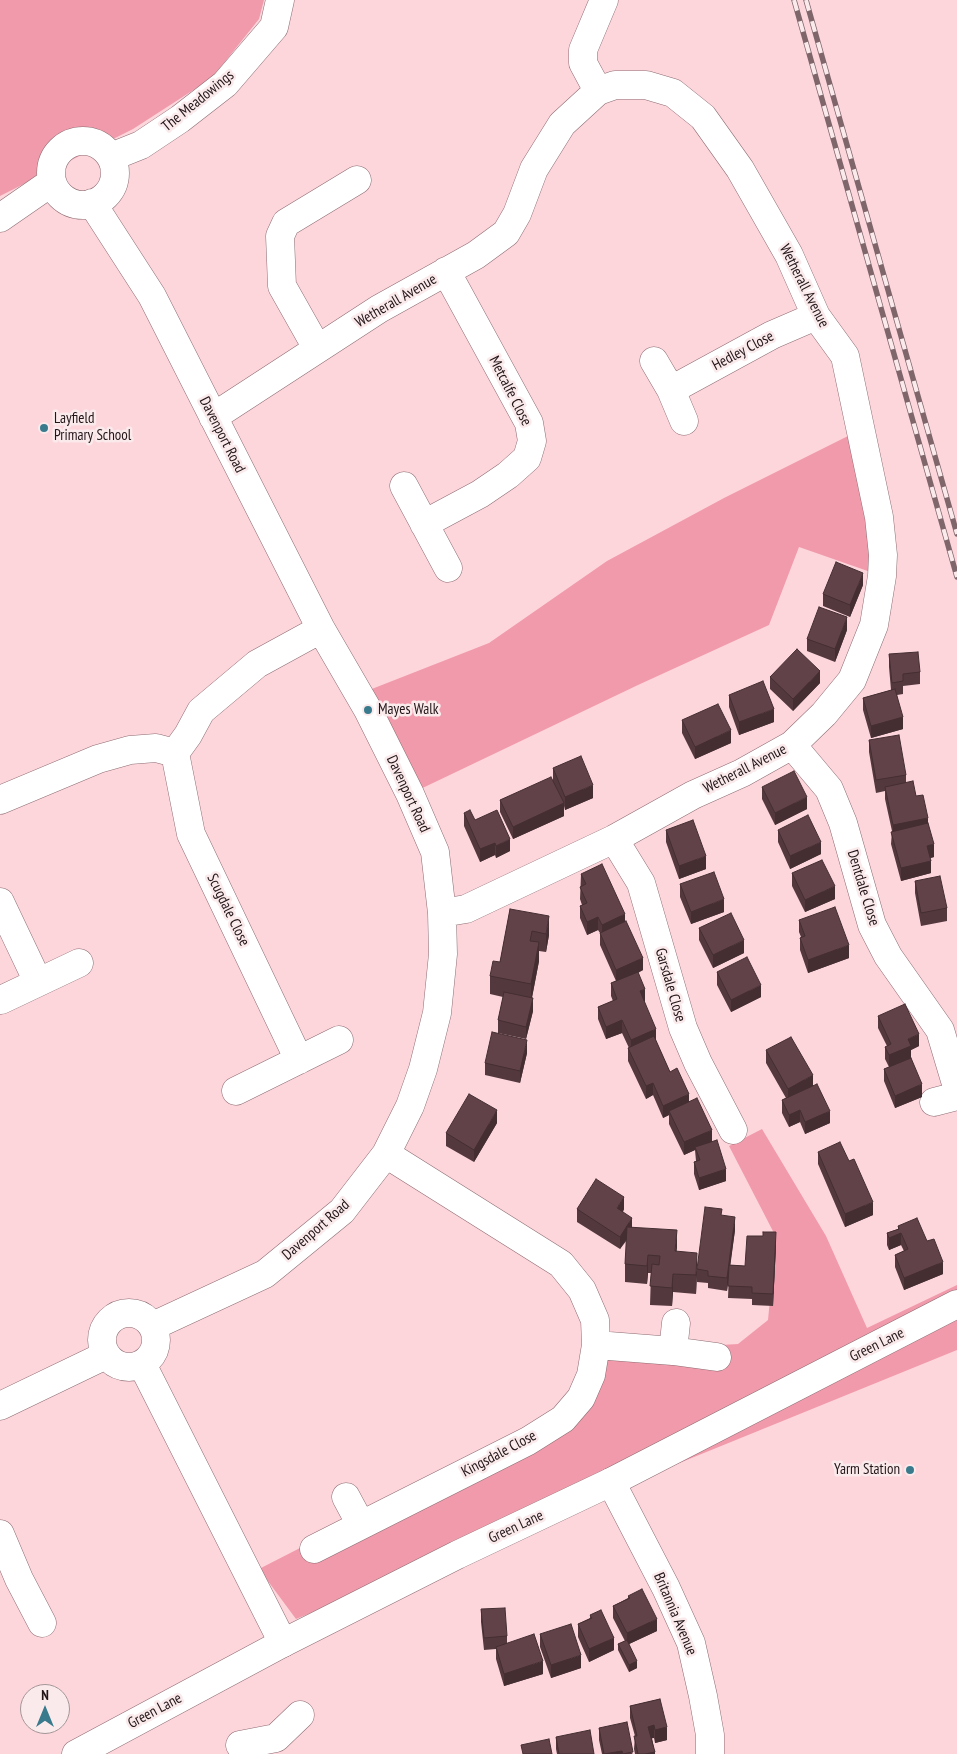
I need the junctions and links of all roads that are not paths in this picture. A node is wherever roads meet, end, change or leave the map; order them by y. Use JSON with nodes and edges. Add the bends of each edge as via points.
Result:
{"nodes":[{"id":1,"x":280,"y":0,"type":"edge"},
{"id":2,"x":604,"y":0,"type":"edge"},
{"id":3,"x":598,"y":91,"type":"junction"},
{"id":4,"x":111,"y":157,"type":"junction"},
{"id":5,"x":357,"y":180,"type":"dead end"},
{"id":6,"x":52,"y":182,"type":"junction"},
{"id":7,"x":92,"y":203,"type":"junction"},
{"id":8,"x":0,"y":218,"type":"edge"},
{"id":9,"x":446,"y":272,"type":"junction"},
{"id":10,"x":816,"y":316,"type":"junction"},
{"id":11,"x":318,"y":348,"type":"junction"},
{"id":12,"x":654,"y":361,"type":"dead end"},
{"id":13,"x":670,"y":390,"type":"junction"},
{"id":14,"x":213,"y":417,"type":"junction"},
{"id":15,"x":684,"y":421,"type":"dead end"},
{"id":16,"x":404,"y":486,"type":"dead end"},
{"id":17,"x":424,"y":524,"type":"junction"},
{"id":18,"x":448,"y":568,"type":"dead end"},
{"id":19,"x":320,"y":629,"type":"junction"},
{"id":20,"x":792,"y":745,"type":"junction"},
{"id":21,"x":175,"y":753,"type":"junction"},
{"id":22,"x":0,"y":800,"type":"edge"},
{"id":23,"x":614,"y":839,"type":"junction"},
{"id":24,"x":0,"y":902,"type":"edge"},
{"id":25,"x":442,"y":913,"type":"junction"},
{"id":26,"x":79,"y":963,"type":"dead end"},
{"id":27,"x":38,"y":982,"type":"junction"},
{"id":28,"x":1,"y":1000,"type":"edge"},
{"id":29,"x":339,"y":1040,"type":"dead end"},
{"id":30,"x":299,"y":1060,"type":"junction"},
{"id":31,"x":957,"y":1088,"type":"edge"},
{"id":32,"x":236,"y":1091,"type":"dead end"},
{"id":33,"x":733,"y":1130,"type":"dead end"},
{"id":34,"x":386,"y":1154,"type":"junction"},
{"id":35,"x":957,"y":1304,"type":"edge"},
{"id":36,"x":676,"y":1323,"type":"dead end"},
{"id":37,"x":154,"y":1326,"type":"junction"},
{"id":38,"x":596,"y":1345,"type":"junction"},
{"id":39,"x":673,"y":1351,"type":"junction"},
{"id":40,"x":106,"y":1355,"type":"junction"},
{"id":41,"x":717,"y":1357,"type":"dead end"},
{"id":42,"x":142,"y":1364,"type":"junction"},
{"id":43,"x":0,"y":1406,"type":"edge"},
{"id":44,"x":611,"y":1482,"type":"junction"},
{"id":45,"x":346,"y":1497,"type":"dead end"},
{"id":46,"x":361,"y":1525,"type":"junction"},
{"id":47,"x":0,"y":1534,"type":"edge"},
{"id":48,"x":314,"y":1548,"type":"dead end"},
{"id":49,"x":10,"y":1584,"type":"edge"},
{"id":50,"x":42,"y":1623,"type":"dead end"},
{"id":51,"x":283,"y":1643,"type":"junction"},
{"id":52,"x":300,"y":1715,"type":"dead end"},
{"id":53,"x":240,"y":1745,"type":"dead end"},
{"id":54,"x":279,"y":1746,"type":"edge"},
{"id":55,"x":76,"y":1754,"type":"edge"},
{"id":56,"x":710,"y":1754,"type":"edge"}],
"edges":[{"from":1,"to":4,"type":"street","name":"The Meadowings","via":[[274,28],[225,84],[141,145]]},
{"from":2,"to":3,"type":"street","via":[[583,50],[583,63]]},
{"from":3,"to":9,"type":"street","name":"Wetherall Avenue","via":[[562,124],[534,169],[517,214],[506,232]]},
{"from":3,"to":10,"type":"street","name":"Wetherall Avenue","via":[[615,85],[646,85],[672,93],[703,117],[745,178],[789,255]]},
{"from":4,"to":6,"type":"street","via":[[90,141],[66,146],[54,158]]},
{"from":4,"to":7,"type":"street","via":[[115,170],[113,184],[108,193]]},
{"from":5,"to":11,"type":"street","via":[[286,223],[280,236],[282,286]]},
{"from":6,"to":7,"type":"street","via":[[58,194],[68,201],[85,205]]},
{"from":6,"to":8,"type":"street"},
{"from":7,"to":14,"type":"street","name":"Davenport Road","via":[[152,296]]},
{"from":9,"to":11,"type":"street","name":"Wetherall Avenue"},
{"from":9,"to":17,"type":"street","name":"Metcalfe Close","via":[[528,423],[532,441],[527,458],[508,475]]},
{"from":10,"to":13,"type":"street","name":"Hedley Close","via":[[772,335]]},
{"from":10,"to":20,"type":"street","name":"Wetherall Avenue","via":[[845,356],[879,517],[882,576],[874,625],[852,680]]},
{"from":11,"to":14,"type":"street","name":"Wetherall Avenue"},
{"from":12,"to":13,"type":"street"},
{"from":13,"to":15,"type":"street"},
{"from":14,"to":19,"type":"street","name":"Davenport Road"},
{"from":16,"to":17,"type":"street"},
{"from":17,"to":18,"type":"street"},
{"from":19,"to":21,"type":"street","via":[[257,664],[201,711]]},
{"from":19,"to":25,"type":"street","name":"Davenport Road","via":[[368,710],[414,802],[435,852]]},
{"from":20,"to":23,"type":"street","name":"Wetherall Avenue"},
{"from":20,"to":31,"type":"street","name":"Dentdale Close","via":[[829,789],[844,823],[872,925],[888,956],[940,1030]]},
{"from":21,"to":22,"type":"street","via":[[156,748],[130,750],[98,759]]},
{"from":21,"to":30,"type":"street","name":"Scugdale Close","via":[[191,834]]},
{"from":23,"to":25,"type":"street","name":"Wetherall Avenue","via":[[466,910]]},
{"from":23,"to":33,"type":"street","name":"Garsdale Close","via":[[641,883],[683,1028]]},
{"from":24,"to":27,"type":"street"},
{"from":25,"to":34,"type":"street","name":"Davenport Road","via":[[443,954],[437,1014],[410,1106]]},
{"from":26,"to":27,"type":"street"},
{"from":27,"to":28,"type":"street"},
{"from":29,"to":30,"type":"street"},
{"from":30,"to":32,"type":"street"},
{"from":34,"to":37,"type":"street","name":"Davenport Road","via":[[342,1211],[264,1274]]},
{"from":34,"to":38,"type":"street","name":"Kingsdale Close","via":[[561,1264],[582,1290],[594,1320]]},
{"from":35,"to":44,"type":"street","name":"Green Lane"},
{"from":36,"to":39,"type":"street"},
{"from":37,"to":40,"type":"street","via":[[134,1312],[112,1316],[102,1330],[101,1343]]},
{"from":37,"to":42,"type":"street","via":[[156,1340],[152,1355]]},
{"from":38,"to":39,"type":"street"},
{"from":38,"to":46,"type":"street","name":"Kingsdale Close","via":[[592,1374],[581,1398],[563,1420]]},
{"from":39,"to":41,"type":"street"},
{"from":40,"to":42,"type":"street","via":[[116,1364],[129,1367]]},
{"from":40,"to":43,"type":"street"},
{"from":42,"to":51,"type":"street"},
{"from":44,"to":51,"type":"street","name":"Green Lane"},
{"from":44,"to":56,"type":"street","name":"Britannia Avenue","via":[[691,1643],[710,1735]]},
{"from":45,"to":46,"type":"street"},
{"from":46,"to":48,"type":"street","name":"Kingsdale Close"},
{"from":47,"to":49,"type":"street"},
{"from":49,"to":50,"type":"street"},
{"from":51,"to":55,"type":"street","name":"Green Lane"},
{"from":52,"to":54,"type":"street"},
{"from":53,"to":54,"type":"street"}]}
